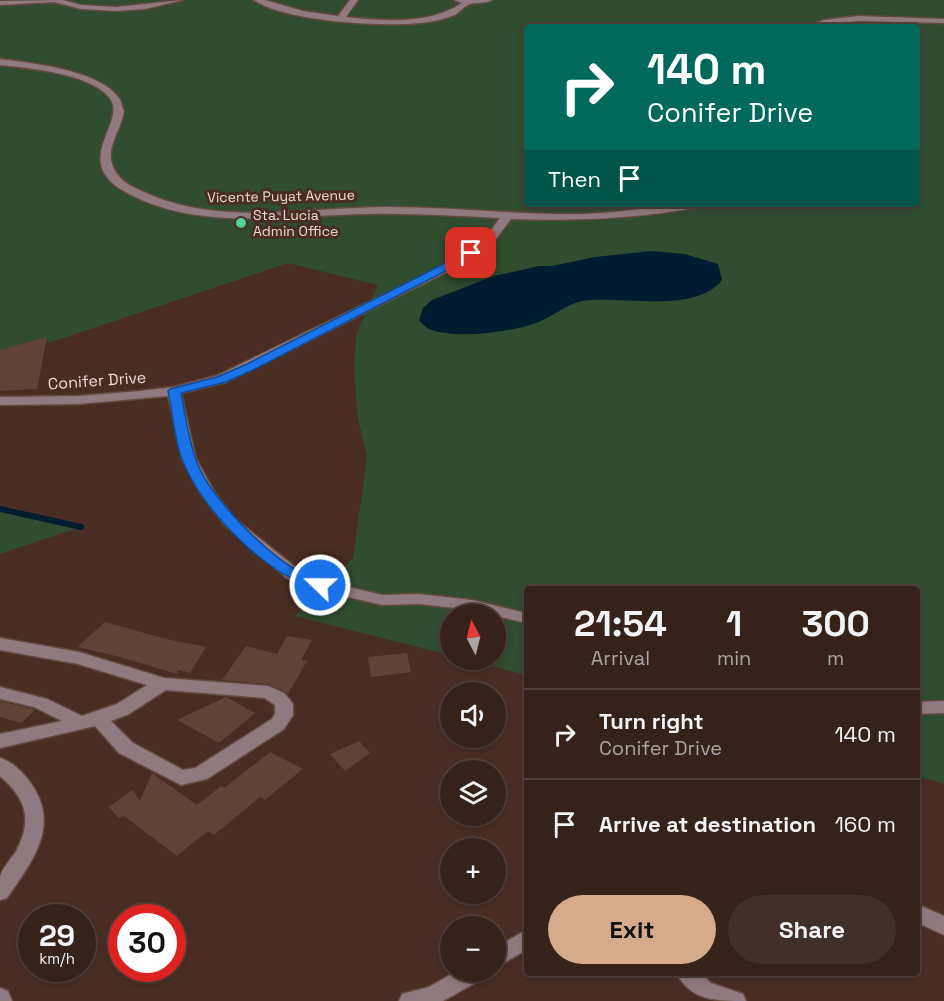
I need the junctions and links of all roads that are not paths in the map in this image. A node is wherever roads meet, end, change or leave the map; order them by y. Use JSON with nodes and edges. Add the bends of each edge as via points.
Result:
{"nodes":[{"id":1,"x":55,"y":0,"type":"edge"},
{"id":2,"x":179,"y":0,"type":"edge"},
{"id":3,"x":258,"y":0,"type":"edge"},
{"id":4,"x":354,"y":0,"type":"edge"},
{"id":5,"x":457,"y":0,"type":"edge"},
{"id":6,"x":488,"y":0,"type":"edge"},
{"id":7,"x":468,"y":2,"type":"junction"},
{"id":8,"x":0,"y":3,"type":"edge"},
{"id":9,"x":340,"y":19,"type":"junction"},
{"id":10,"x":944,"y":21,"type":"edge"},
{"id":11,"x":822,"y":24,"type":"edge"},
{"id":12,"x":0,"y":62,"type":"edge"},
{"id":13,"x":682,"y":207,"type":"edge"},
{"id":14,"x":507,"y":217,"type":"junction"},
{"id":15,"x":174,"y":391,"type":"junction"},
{"id":16,"x":0,"y":401,"type":"edge"},
{"id":17,"x":524,"y":618,"type":"edge"},
{"id":18,"x":0,"y":644,"type":"edge"},
{"id":19,"x":163,"y":684,"type":"junction"},
{"id":20,"x":0,"y":693,"type":"edge"},
{"id":21,"x":944,"y":707,"type":"edge"},
{"id":22,"x":920,"y":708,"type":"edge"},
{"id":23,"x":99,"y":719,"type":"junction"},
{"id":24,"x":78,"y":722,"type":"junction"},
{"id":25,"x":0,"y":741,"type":"edge"},
{"id":26,"x":0,"y":765,"type":"edge"},
{"id":27,"x":0,"y":892,"type":"edge"},
{"id":28,"x":920,"y":914,"type":"edge"},
{"id":29,"x":944,"y":926,"type":"edge"},
{"id":30,"x":524,"y":940,"type":"edge"},
{"id":31,"x":506,"y":952,"type":"edge"},
{"id":32,"x":690,"y":976,"type":"edge"},
{"id":33,"x":457,"y":982,"type":"edge"},
{"id":34,"x":410,"y":1001,"type":"edge"},
{"id":35,"x":735,"y":1001,"type":"edge"}],
"edges":[{"from":1,"to":2,"type":"street","via":[[81,7],[116,9]]},
{"from":1,"to":8,"type":"street"},
{"from":3,"to":9,"type":"street","via":[[310,16]]},
{"from":4,"to":9,"type":"street"},
{"from":5,"to":7,"type":"street"},
{"from":6,"to":7,"type":"street"},
{"from":7,"to":9,"type":"street","via":[[458,12],[421,21]]},
{"from":10,"to":11,"type":"street","via":[[852,20]]},
{"from":12,"to":14,"type":"street","name":"Vicente Puyat Avenue","via":[[57,71],[103,88],[115,99],[119,110],[105,151],[107,168],[123,186],[160,201],[203,213],[387,210]]},
{"from":13,"to":14,"type":"street","name":"Vicente Puyat Avenue","via":[[582,219]]},
{"from":14,"to":15,"type":"street","name":"Conifer Drive","via":[[486,245],[441,271],[251,366],[221,379]]},
{"from":15,"to":16,"type":"street","name":"Conifer Drive","via":[[78,400]]},
{"from":15,"to":17,"type":"street","via":[[189,459],[208,494],[229,521],[293,574],[382,600],[419,599],[472,605]]},
{"from":18,"to":19,"type":"street","via":[[79,658]]},
{"from":19,"to":23,"type":"street"},
{"from":19,"to":23,"type":"street","via":[[268,692],[284,705],[284,715],[278,724],[200,774],[181,778],[126,748]]},
{"from":20,"to":24,"type":"street","via":[[43,703]]},
{"from":21,"to":22,"type":"street"},
{"from":23,"to":24,"type":"street"},
{"from":24,"to":25,"type":"street"},
{"from":26,"to":27,"type":"street","via":[[30,795],[37,814],[33,838]]},
{"from":28,"to":29,"type":"street"},
{"from":30,"to":31,"type":"street"},
{"from":32,"to":35,"type":"street","via":[[703,990]]},
{"from":33,"to":34,"type":"street","via":[[434,995]]}]}
